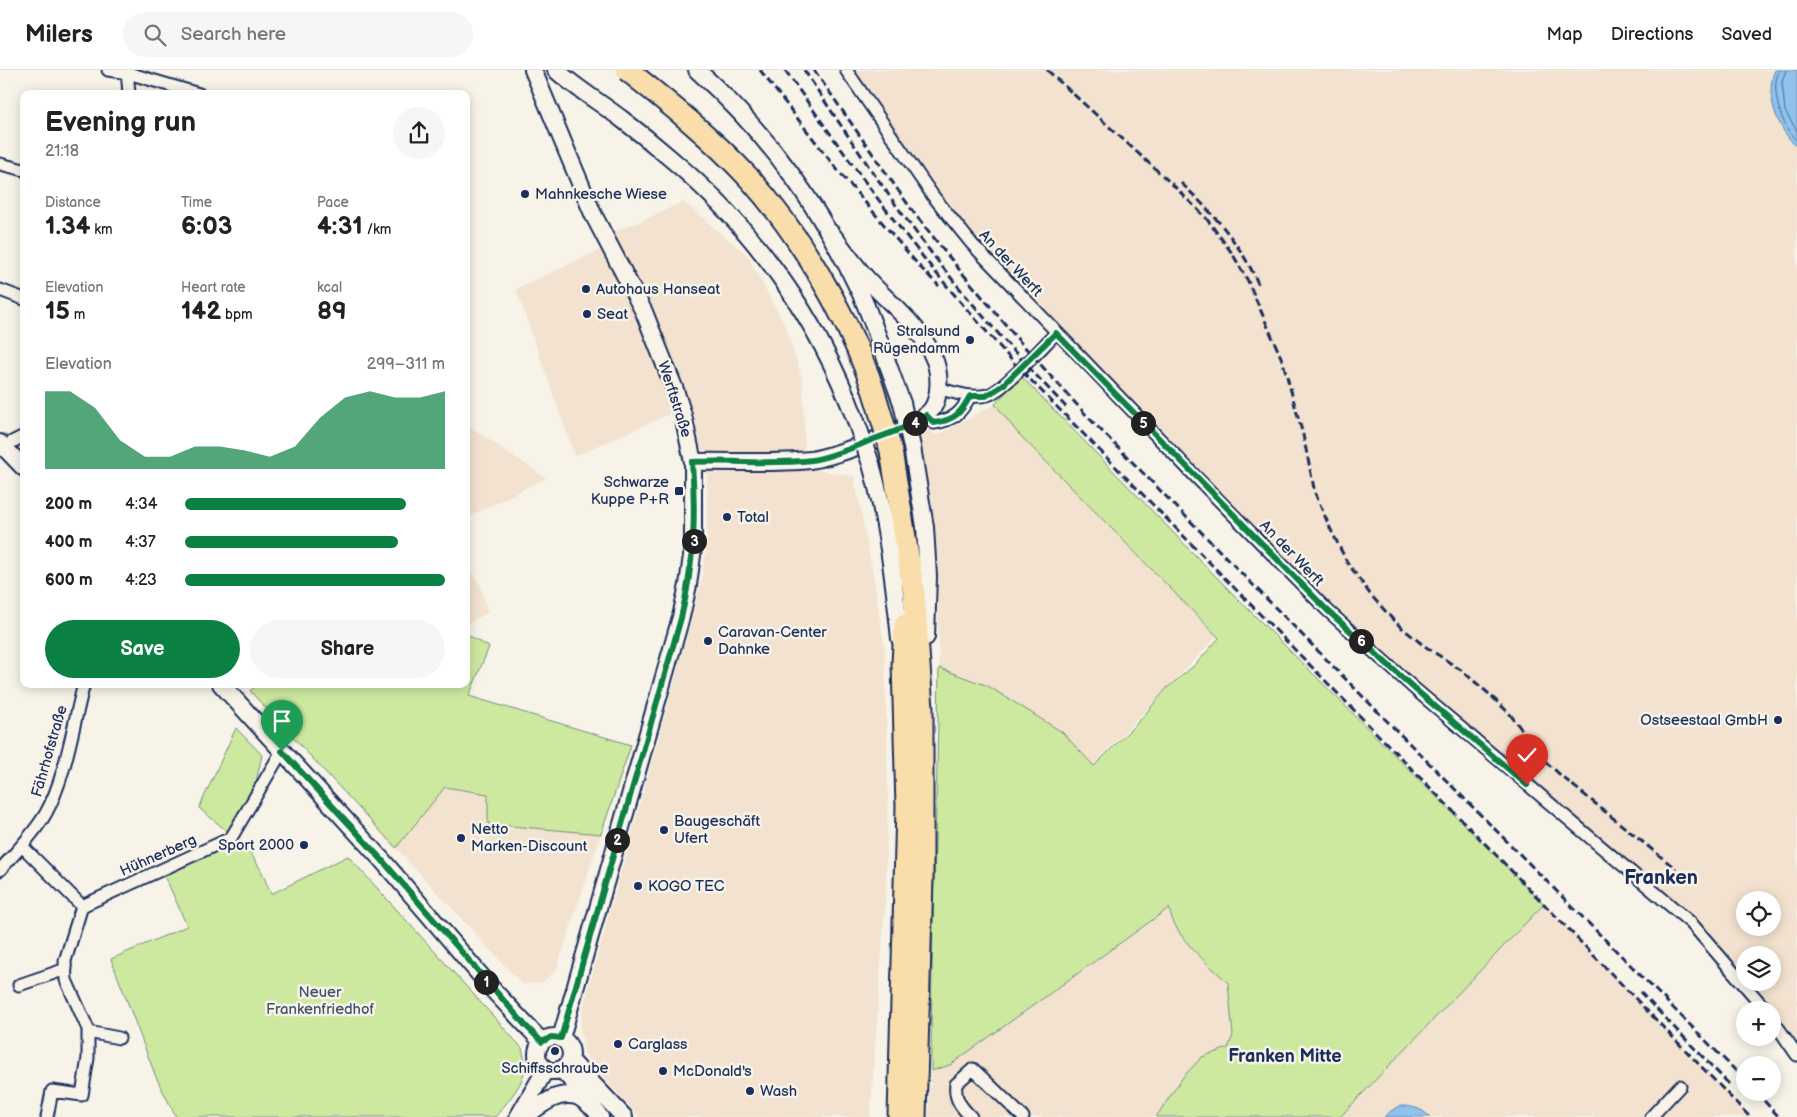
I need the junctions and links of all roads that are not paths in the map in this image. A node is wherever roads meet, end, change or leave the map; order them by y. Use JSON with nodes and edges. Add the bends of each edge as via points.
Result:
{"nodes":[{"id":1,"x":108,"y":70,"type":"edge"},
{"id":2,"x":533,"y":70,"type":"edge"},
{"id":3,"x":556,"y":70,"type":"edge"},
{"id":4,"x":627,"y":70,"type":"edge"},
{"id":5,"x":697,"y":70,"type":"edge"},
{"id":6,"x":846,"y":70,"type":"edge"},
{"id":7,"x":127,"y":72,"type":"edge"},
{"id":8,"x":129,"y":90,"type":"edge"},
{"id":9,"x":186,"y":90,"type":"edge"},
{"id":10,"x":0,"y":164,"type":"edge"},
{"id":11,"x":20,"y":169,"type":"edge"},
{"id":12,"x":830,"y":232,"type":"junction"},
{"id":13,"x":0,"y":290,"type":"edge"},
{"id":14,"x":20,"y":298,"type":"edge"},
{"id":15,"x":1056,"y":333,"type":"junction"},
{"id":16,"x":937,"y":388,"type":"junction"},
{"id":17,"x":970,"y":396,"type":"junction"},
{"id":18,"x":926,"y":415,"type":"junction"},
{"id":19,"x":20,"y":438,"type":"edge"},
{"id":20,"x":3,"y":445,"type":"edge"},
{"id":21,"x":692,"y":462,"type":"junction"},
{"id":22,"x":20,"y":464,"type":"edge"},
{"id":23,"x":905,"y":530,"type":"junction"},
{"id":24,"x":903,"y":664,"type":"junction"},
{"id":25,"x":83,"y":688,"type":"edge"},
{"id":26,"x":225,"y":688,"type":"edge"},
{"id":27,"x":922,"y":709,"type":"junction"},
{"id":28,"x":282,"y":751,"type":"junction"},
{"id":29,"x":22,"y":846,"type":"junction"},
{"id":30,"x":0,"y":870,"type":"edge"},
{"id":31,"x":82,"y":906,"type":"junction"},
{"id":32,"x":66,"y":969,"type":"junction"},
{"id":33,"x":19,"y":985,"type":"dead end"},
{"id":34,"x":1758,"y":1001,"type":"edge"},
{"id":35,"x":88,"y":1032,"type":"junction"},
{"id":36,"x":1781,"y":1032,"type":"edge"},
{"id":37,"x":119,"y":1038,"type":"dead end"},
{"id":38,"x":561,"y":1038,"type":"junction"},
{"id":39,"x":542,"y":1042,"type":"junction"},
{"id":40,"x":1797,"y":1055,"type":"edge"},
{"id":41,"x":559,"y":1066,"type":"junction"},
{"id":42,"x":1680,"y":1086,"type":"dead end"},
{"id":43,"x":596,"y":1112,"type":"edge"},
{"id":44,"x":47,"y":1117,"type":"edge"},
{"id":45,"x":518,"y":1117,"type":"edge"},
{"id":46,"x":524,"y":1117,"type":"edge"},
{"id":47,"x":624,"y":1117,"type":"edge"},
{"id":48,"x":899,"y":1117,"type":"edge"},
{"id":49,"x":916,"y":1117,"type":"edge"},
{"id":50,"x":971,"y":1117,"type":"edge"},
{"id":51,"x":1023,"y":1117,"type":"edge"},
{"id":52,"x":1651,"y":1117,"type":"edge"}],
"edges":[{"from":1,"to":7,"type":"street"},
{"from":2,"to":21,"type":"street","name":"Werftstraße","via":[[592,214],[644,312],[675,390]]},
{"from":3,"to":24,"type":"street","bridge":true,"via":[[636,129],[709,192],[746,231],[809,320],[837,374],[878,488],[891,558]]},
{"from":4,"to":23,"type":"highway","bridge":true,"via":[[671,105],[750,179],[803,250],[846,325],[868,374],[891,451]]},
{"from":5,"to":12,"type":"street","via":[[769,144]]},
{"from":6,"to":15,"type":"street","name":"An der Werft","via":[[927,188],[972,244]]},
{"from":7,"to":8,"type":"street"},
{"from":7,"to":9,"type":"street"},
{"from":10,"to":11,"type":"street"},
{"from":12,"to":16,"type":"street","via":[[868,280],[920,334],[935,362]]},
{"from":12,"to":27,"type":"street","bridge":true,"via":[[861,294],[902,402],[912,447],[925,527],[928,576]]},
{"from":13,"to":14,"type":"street"},
{"from":15,"to":17,"type":"street","via":[[1002,386],[986,396]]},
{"from":15,"to":34,"type":"street","name":"An der Werft","via":[[1327,610],[1416,690],[1691,923]]},
{"from":16,"to":17,"type":"street"},
{"from":16,"to":18,"type":"street","via":[[932,409]]},
{"from":17,"to":18,"type":"street","via":[[962,411],[947,421],[934,423]]},
{"from":18,"to":21,"type":"street","via":[[884,435],[813,460]]},
{"from":19,"to":20,"type":"street"},
{"from":20,"to":22,"type":"street"},
{"from":21,"to":38,"type":"street","name":"Werftstraße","via":[[693,548],[686,599]]},
{"from":23,"to":24,"type":"highway"},
{"from":23,"to":27,"type":"highway","via":[[914,593]]},
{"from":24,"to":48,"type":"highway","via":[[907,807]]},
{"from":25,"to":29,"type":"street","name":"Fährhofstraße","via":[[57,787],[36,830]]},
{"from":26,"to":28,"type":"street"},
{"from":27,"to":49,"type":"highway"},
{"from":28,"to":31,"type":"street","name":"Hühnerberg","via":[[231,838]]},
{"from":28,"to":39,"type":"street"},
{"from":29,"to":30,"type":"street","name":"Fährhofstraße"},
{"from":29,"to":31,"type":"street"},
{"from":31,"to":32,"type":"street","via":[[65,961]]},
{"from":32,"to":33,"type":"street"},
{"from":32,"to":35,"type":"street","via":[[66,980]]},
{"from":35,"to":37,"type":"street"},
{"from":35,"to":44,"type":"street","via":[[82,1095],[52,1091]]},
{"from":36,"to":40,"type":"street"},
{"from":38,"to":39,"type":"street","via":[[551,1037]]},
{"from":38,"to":41,"type":"street","via":[[572,1053]]},
{"from":39,"to":41,"type":"street","via":[[539,1061]]},
{"from":41,"to":43,"type":"street"},
{"from":41,"to":45,"type":"street"},
{"from":41,"to":47,"type":"street","via":[[581,1070]]},
{"from":42,"to":52,"type":"street"},
{"from":43,"to":46,"type":"street","via":[[579,1097],[560,1094]]},
{"from":50,"to":51,"type":"street","via":[[959,1104],[955,1091],[956,1084],[973,1069]]}]}
